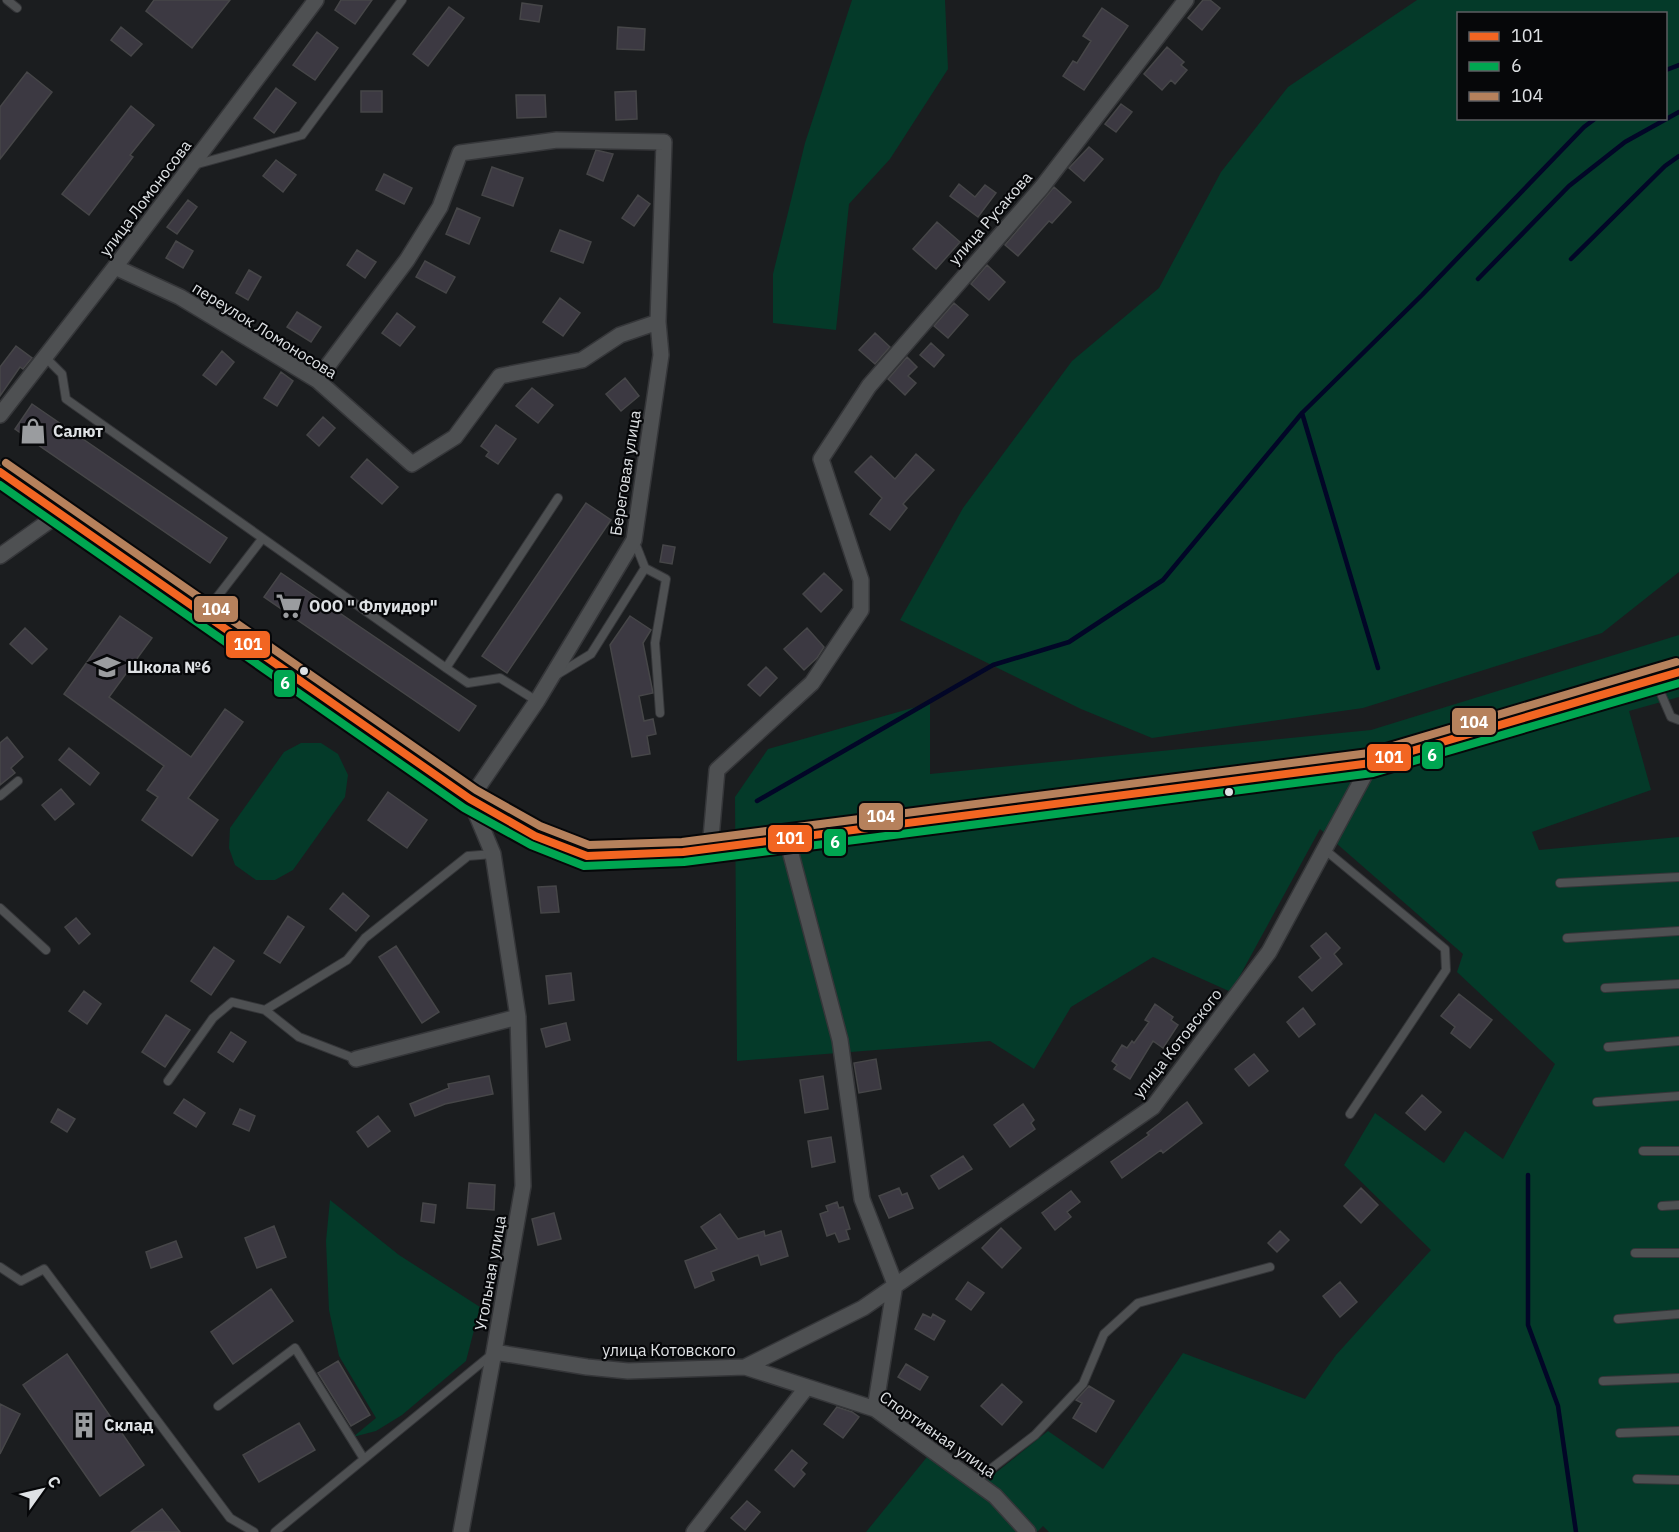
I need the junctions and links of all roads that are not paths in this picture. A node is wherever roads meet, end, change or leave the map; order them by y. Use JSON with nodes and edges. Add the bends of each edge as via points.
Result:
{"nodes":[{"id":1,"x":7,"y":0,"type":"edge"},
{"id":2,"x":316,"y":0,"type":"edge"},
{"id":3,"x":402,"y":0,"type":"edge"},
{"id":4,"x":1186,"y":0,"type":"edge"},
{"id":5,"x":17,"y":8,"type":"dead end"},
{"id":6,"x":192,"y":166,"type":"junction"},
{"id":7,"x":115,"y":267,"type":"junction"},
{"id":8,"x":658,"y":322,"type":"junction"},
{"id":9,"x":45,"y":357,"type":"junction"},
{"id":10,"x":317,"y":380,"type":"junction"},
{"id":11,"x":0,"y":415,"type":"edge"},
{"id":12,"x":0,"y":472,"type":"edge"},
{"id":13,"x":558,"y":498,"type":"dead end"},
{"id":14,"x":59,"y":514,"type":"junction"},
{"id":15,"x":262,"y":539,"type":"junction"},
{"id":16,"x":634,"y":540,"type":"junction"},
{"id":17,"x":0,"y":556,"type":"edge"},
{"id":18,"x":645,"y":568,"type":"junction"},
{"id":19,"x":204,"y":615,"type":"junction"},
{"id":20,"x":446,"y":668,"type":"junction"},
{"id":21,"x":1679,"y":672,"type":"edge"},
{"id":22,"x":551,"y":678,"type":"junction"},
{"id":23,"x":1654,"y":679,"type":"junction"},
{"id":24,"x":537,"y":700,"type":"junction"},
{"id":25,"x":660,"y":712,"type":"dead end"},
{"id":26,"x":1679,"y":720,"type":"edge"},
{"id":27,"x":1371,"y":763,"type":"junction"},
{"id":28,"x":18,"y":781,"type":"dead end"},
{"id":29,"x":0,"y":796,"type":"edge"},
{"id":30,"x":470,"y":799,"type":"junction"},
{"id":31,"x":787,"y":839,"type":"junction"},
{"id":32,"x":710,"y":849,"type":"junction"},
{"id":33,"x":1324,"y":849,"type":"junction"},
{"id":34,"x":493,"y":854,"type":"junction"},
{"id":35,"x":1679,"y":877,"type":"edge"},
{"id":36,"x":1560,"y":883,"type":"dead end"},
{"id":37,"x":0,"y":908,"type":"edge"},
{"id":38,"x":1679,"y":931,"type":"edge"},
{"id":39,"x":1567,"y":938,"type":"dead end"},
{"id":40,"x":46,"y":950,"type":"dead end"},
{"id":41,"x":1679,"y":984,"type":"edge"},
{"id":42,"x":1605,"y":988,"type":"dead end"},
{"id":43,"x":265,"y":1010,"type":"junction"},
{"id":44,"x":518,"y":1017,"type":"junction"},
{"id":45,"x":1679,"y":1041,"type":"edge"},
{"id":46,"x":1608,"y":1047,"type":"dead end"},
{"id":47,"x":356,"y":1059,"type":"joint"},
{"id":48,"x":168,"y":1081,"type":"dead end"},
{"id":49,"x":1679,"y":1096,"type":"edge"},
{"id":50,"x":1598,"y":1102,"type":"dead end"},
{"id":51,"x":1350,"y":1114,"type":"dead end"},
{"id":52,"x":1643,"y":1151,"type":"dead end"},
{"id":53,"x":1679,"y":1151,"type":"edge"},
{"id":54,"x":1679,"y":1205,"type":"edge"},
{"id":55,"x":1662,"y":1206,"type":"dead end"},
{"id":56,"x":1635,"y":1253,"type":"dead end"},
{"id":57,"x":1679,"y":1253,"type":"edge"},
{"id":58,"x":1270,"y":1267,"type":"dead end"},
{"id":59,"x":0,"y":1268,"type":"edge"},
{"id":60,"x":895,"y":1284,"type":"junction"},
{"id":61,"x":1679,"y":1314,"type":"edge"},
{"id":62,"x":1618,"y":1319,"type":"dead end"},
{"id":63,"x":494,"y":1352,"type":"junction"},
{"id":64,"x":745,"y":1367,"type":"junction"},
{"id":65,"x":1679,"y":1378,"type":"edge"},
{"id":66,"x":1603,"y":1381,"type":"dead end"},
{"id":67,"x":807,"y":1387,"type":"junction"},
{"id":68,"x":218,"y":1406,"type":"dead end"},
{"id":69,"x":875,"y":1409,"type":"junction"},
{"id":70,"x":1679,"y":1431,"type":"edge"},
{"id":71,"x":1620,"y":1433,"type":"dead end"},
{"id":72,"x":364,"y":1459,"type":"junction"},
{"id":73,"x":1636,"y":1479,"type":"dead end"},
{"id":74,"x":1679,"y":1480,"type":"edge"},
{"id":75,"x":975,"y":1481,"type":"junction"},
{"id":76,"x":254,"y":1532,"type":"edge"},
{"id":77,"x":275,"y":1532,"type":"edge"},
{"id":78,"x":460,"y":1532,"type":"edge"},
{"id":79,"x":694,"y":1532,"type":"edge"},
{"id":80,"x":1028,"y":1532,"type":"edge"}],
"edges":[{"from":1,"to":5,"type":"lane"},
{"from":2,"to":6,"type":"street","name":"улица Ломоносова"},
{"from":3,"to":6,"type":"lane","via":[[302,135]]},
{"from":4,"to":32,"type":"street","name":"улица Русакова","via":[[1041,187],[869,386],[821,459],[861,580],[861,610],[812,682],[717,770]]},
{"from":6,"to":7,"type":"street","name":"улица Ломоносова"},
{"from":7,"to":9,"type":"street","name":"улица Ломоносова"},
{"from":7,"to":10,"type":"street","name":"переулок Ломоносова","via":[[180,297]]},
{"from":8,"to":10,"type":"street","name":"переулок Ломоносова","via":[[620,335],[582,360],[500,376],[455,437],[412,464]]},
{"from":8,"to":10,"type":"street","name":"Береговая улица","via":[[664,142],[557,140],[460,153],[440,207],[407,260]]},
{"from":8,"to":16,"type":"street","name":"Береговая улица","via":[[661,355]]},
{"from":9,"to":11,"type":"street","name":"улица Ломоносова"},
{"from":9,"to":15,"type":"lane","via":[[62,374],[66,399]]},
{"from":12,"to":14,"type":"main road"},
{"from":13,"to":20,"type":"lane"},
{"from":14,"to":17,"type":"street"},
{"from":14,"to":19,"type":"main road"},
{"from":15,"to":19,"type":"lane"},
{"from":15,"to":20,"type":"lane"},
{"from":16,"to":18,"type":"lane"},
{"from":16,"to":22,"type":"street","name":"Береговая улица"},
{"from":18,"to":22,"type":"lane","via":[[591,654]]},
{"from":18,"to":25,"type":"lane","via":[[666,579],[655,643]]},
{"from":19,"to":30,"type":"main road"},
{"from":20,"to":24,"type":"lane","via":[[468,683],[501,678]]},
{"from":21,"to":23,"type":"main road"},
{"from":22,"to":24,"type":"street","name":"Береговая улица"},
{"from":23,"to":26,"type":"lane","via":[[1671,717]]},
{"from":23,"to":27,"type":"main road"},
{"from":24,"to":30,"type":"street","name":"Береговая улица"},
{"from":27,"to":31,"type":"main road"},
{"from":27,"to":33,"type":"street","name":"улица Котовского"},
{"from":28,"to":29,"type":"lane"},
{"from":30,"to":32,"type":"main road","via":[[534,836],[587,856]]},
{"from":30,"to":34,"type":"street","name":"Угольная улица"},
{"from":31,"to":32,"type":"main road"},
{"from":31,"to":60,"type":"street","via":[[840,1040],[862,1199]]},
{"from":33,"to":51,"type":"lane","via":[[1445,949],[1446,970]]},
{"from":33,"to":60,"type":"street","name":"улица Котовского","via":[[1269,952],[1153,1107]]},
{"from":34,"to":43,"type":"lane","via":[[468,856],[364,938],[347,960]]},
{"from":34,"to":44,"type":"street","name":"Угольная улица"},
{"from":35,"to":36,"type":"lane"},
{"from":37,"to":40,"type":"lane"},
{"from":38,"to":39,"type":"lane"},
{"from":41,"to":42,"type":"lane"},
{"from":43,"to":47,"type":"lane","via":[[299,1037]]},
{"from":43,"to":48,"type":"lane","via":[[232,1002],[213,1018]]},
{"from":44,"to":47,"type":"street"},
{"from":44,"to":63,"type":"street","name":"Угольная улица","via":[[523,1186]]},
{"from":45,"to":46,"type":"lane"},
{"from":49,"to":50,"type":"lane"},
{"from":52,"to":53,"type":"lane"},
{"from":54,"to":55,"type":"lane"},
{"from":56,"to":57,"type":"lane"},
{"from":58,"to":75,"type":"lane","via":[[1138,1303],[1104,1334],[1083,1384],[1035,1435]]},
{"from":59,"to":76,"type":"lane","via":[[21,1281],[44,1269],[230,1518]]},
{"from":60,"to":64,"type":"street","name":"улица Котовского","via":[[863,1308]]},
{"from":60,"to":69,"type":"street"},
{"from":61,"to":62,"type":"lane"},
{"from":63,"to":64,"type":"street","name":"улица Котовского","via":[[628,1371]]},
{"from":63,"to":72,"type":"lane"},
{"from":63,"to":78,"type":"street","name":"Угольная улица"},
{"from":64,"to":67,"type":"street","name":"Спортивная улица"},
{"from":65,"to":66,"type":"lane"},
{"from":67,"to":69,"type":"street","name":"Спортивная улица"},
{"from":67,"to":79,"type":"street"},
{"from":68,"to":72,"type":"lane","via":[[295,1348]]},
{"from":69,"to":75,"type":"street","name":"Спортивная улица"},
{"from":70,"to":71,"type":"lane"},
{"from":72,"to":77,"type":"lane"},
{"from":73,"to":74,"type":"lane"},
{"from":75,"to":80,"type":"street","name":"Спортивная улица","via":[[995,1496]]}]}
